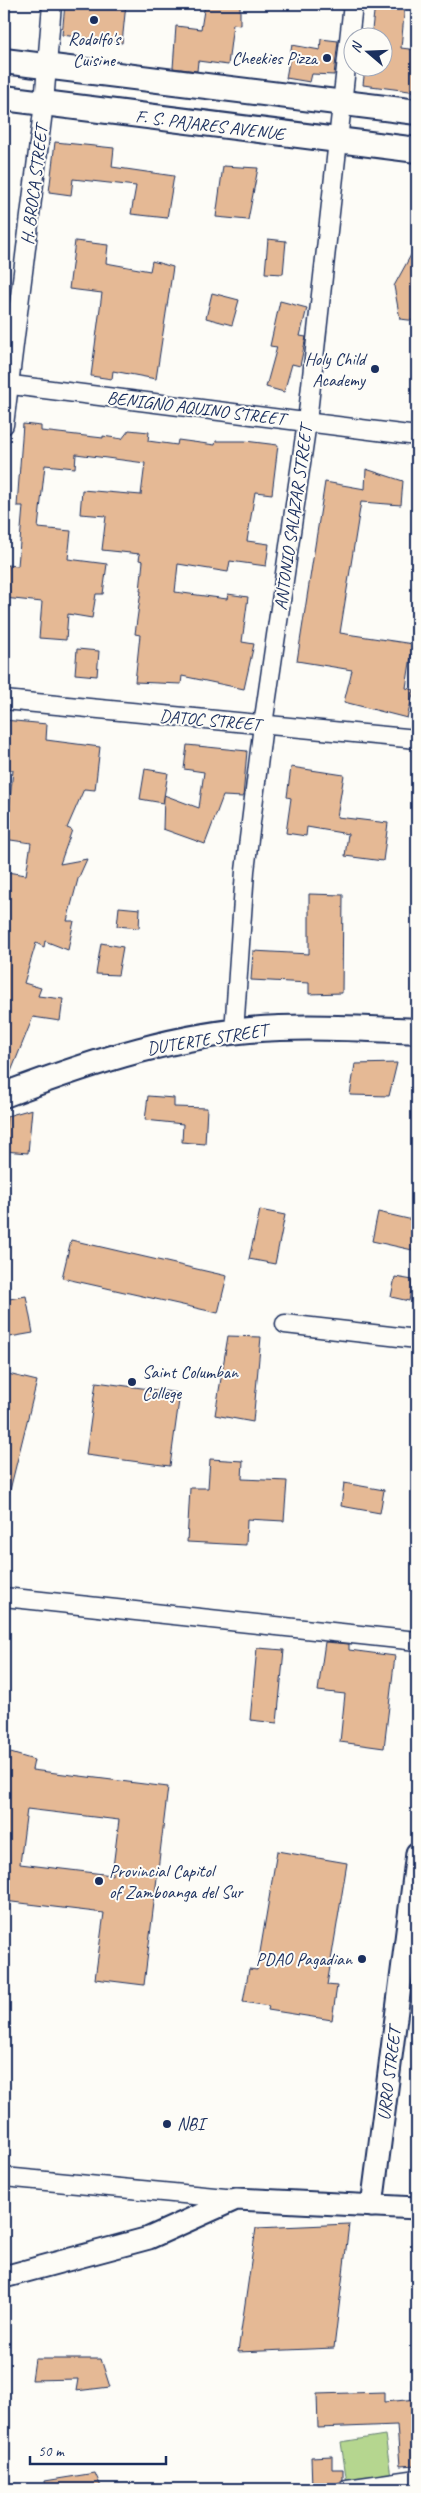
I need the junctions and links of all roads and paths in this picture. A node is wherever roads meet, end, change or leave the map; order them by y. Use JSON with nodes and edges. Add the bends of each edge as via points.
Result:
{"nodes":[{"id":1,"x":52,"y":4,"type":"edge"},
{"id":2,"x":354,"y":4,"type":"edge"},
{"id":3,"x":4,"y":61,"type":"edge"},
{"id":4,"x":47,"y":66,"type":"junction"},
{"id":5,"x":4,"y":98,"type":"edge"},
{"id":6,"x":44,"y":103,"type":"junction"},
{"id":7,"x":344,"y":104,"type":"junction"},
{"id":8,"x":417,"y":112,"type":"edge"},
{"id":9,"x":339,"y":141,"type":"junction"},
{"id":10,"x":417,"y":150,"type":"edge"},
{"id":11,"x":7,"y":385,"type":"edge"},
{"id":12,"x":307,"y":422,"type":"junction"},
{"id":13,"x":4,"y":424,"type":"edge"},
{"id":14,"x":417,"y":436,"type":"edge"},
{"id":15,"x":4,"y":700,"type":"edge"},
{"id":16,"x":263,"y":725,"type":"junction"},
{"id":17,"x":417,"y":738,"type":"edge"},
{"id":18,"x":417,"y":1031,"type":"edge"},
{"id":19,"x":234,"y":1032,"type":"junction"},
{"id":20,"x":4,"y":1095,"type":"edge"},
{"id":21,"x":285,"y":1324,"type":"dead end"},
{"id":22,"x":417,"y":1339,"type":"edge"},
{"id":23,"x":4,"y":1597,"type":"edge"},
{"id":24,"x":417,"y":1641,"type":"edge"},
{"id":25,"x":417,"y":1853,"type":"edge"},
{"id":26,"x":415,"y":1896,"type":"edge"},
{"id":27,"x":4,"y":2176,"type":"edge"},
{"id":28,"x":236,"y":2199,"type":"junction"},
{"id":29,"x":372,"y":2206,"type":"junction"},
{"id":30,"x":417,"y":2208,"type":"edge"},
{"id":31,"x":4,"y":2277,"type":"edge"},
{"id":32,"x":417,"y":2479,"type":"edge"},
{"id":33,"x":348,"y":2489,"type":"edge"}],
"edges":[{"from":1,"to":4,"type":"street","name":"H. BROCA STREET"},
{"from":2,"to":7,"type":"street","name":"ANTONIO SALAZAR STREET"},
{"from":3,"to":4,"type":"main road"},
{"from":4,"to":6,"type":"street","name":"H. BROCA STREET"},
{"from":4,"to":7,"type":"main road"},
{"from":5,"to":6,"type":"main road","name":"F. S. PAJARES AVENUE"},
{"from":6,"to":9,"type":"main road","name":"F. S. PAJARES AVENUE"},
{"from":6,"to":11,"type":"street","name":"H. BROCA STREET"},
{"from":7,"to":8,"type":"main road"},
{"from":7,"to":9,"type":"street","name":"ANTONIO SALAZAR STREET"},
{"from":9,"to":10,"type":"main road","name":"F. S. PAJARES AVENUE"},
{"from":9,"to":12,"type":"street","name":"ANTONIO SALAZAR STREET"},
{"from":11,"to":12,"type":"street","name":"BENIGNO AQUINO STREET"},
{"from":11,"to":13,"type":"street","name":"H. BROCA STREET"},
{"from":12,"to":14,"type":"street","name":"BENIGNO AQUINO STREET"},
{"from":12,"to":16,"type":"street","name":"ANTONIO SALAZAR STREET"},
{"from":15,"to":16,"type":"street","name":"DATOC STREET"},
{"from":16,"to":17,"type":"street","name":"DATOC STREET"},
{"from":16,"to":19,"type":"street","name":"ANTONIO SALAZAR STREET","via":[[245,871]]},
{"from":18,"to":19,"type":"main road","name":"DUTERTE STREET","via":[[280,1028]]},
{"from":19,"to":20,"type":"main road","name":"DUTERTE STREET","via":[[136,1051]]},
{"from":21,"to":22,"type":"street"},
{"from":23,"to":24,"type":"street"},
{"from":25,"to":26,"type":"street","name":"URRO STREET"},
{"from":26,"to":29,"type":"street","name":"URRO STREET"},
{"from":27,"to":28,"type":"street"},
{"from":28,"to":29,"type":"street"},
{"from":28,"to":31,"type":"street","via":[[149,2238]]},
{"from":29,"to":30,"type":"street"},
{"from":32,"to":33,"type":"street"}]}
